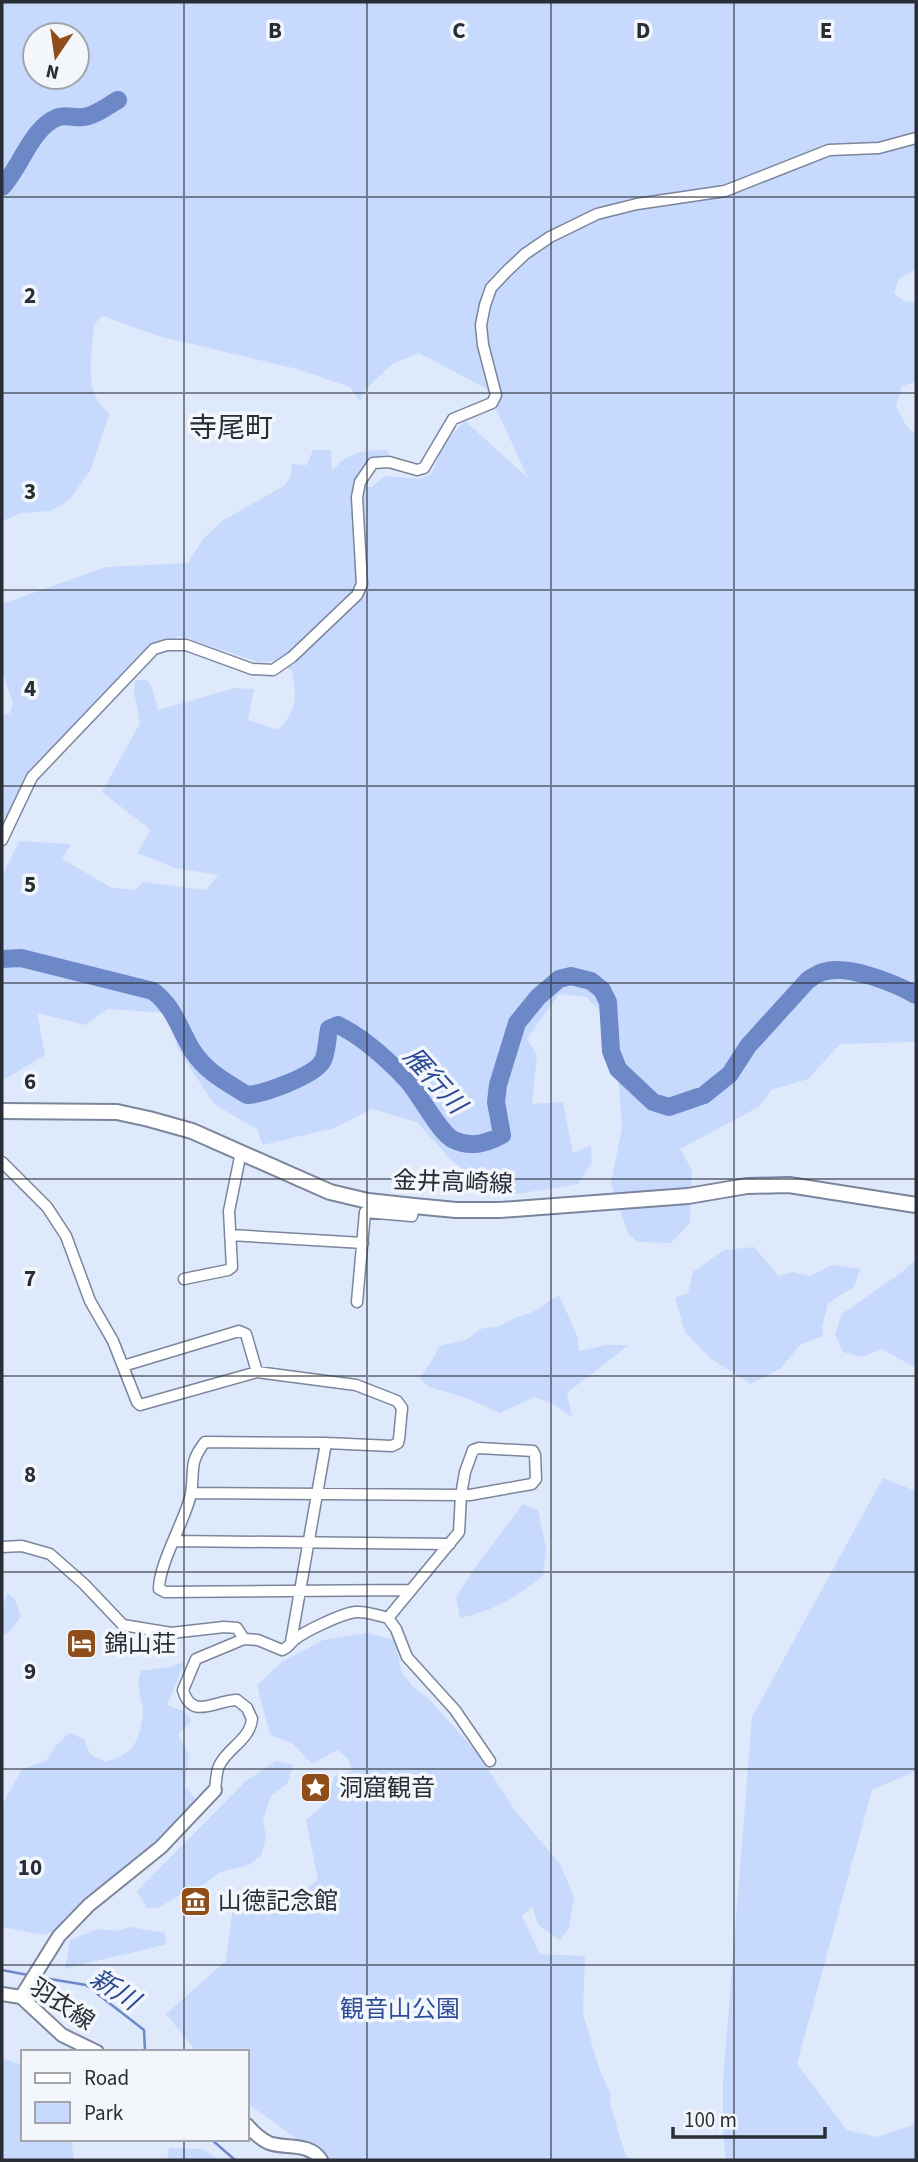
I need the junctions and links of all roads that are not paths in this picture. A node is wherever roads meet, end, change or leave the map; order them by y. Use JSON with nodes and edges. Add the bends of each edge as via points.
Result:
{"nodes":[{"id":1,"x":916,"y":138,"type":"edge"},
{"id":2,"x":2,"y":840,"type":"edge"},
{"id":3,"x":2,"y":1111,"type":"edge"},
{"id":4,"x":240,"y":1152,"type":"junction"},
{"id":5,"x":2,"y":1162,"type":"edge"},
{"id":6,"x":916,"y":1205,"type":"edge"},
{"id":7,"x":414,"y":1206,"type":"junction"},
{"id":8,"x":230,"y":1235,"type":"junction"},
{"id":9,"x":363,"y":1243,"type":"junction"},
{"id":10,"x":184,"y":1279,"type":"dead end"},
{"id":11,"x":357,"y":1302,"type":"dead end"},
{"id":12,"x":122,"y":1366,"type":"junction"},
{"id":13,"x":257,"y":1372,"type":"junction"},
{"id":14,"x":326,"y":1443,"type":"junction"},
{"id":15,"x":191,"y":1493,"type":"junction"},
{"id":16,"x":317,"y":1494,"type":"junction"},
{"id":17,"x":461,"y":1495,"type":"junction"},
{"id":18,"x":174,"y":1541,"type":"junction"},
{"id":19,"x":308,"y":1544,"type":"junction"},
{"id":20,"x":450,"y":1544,"type":"junction"},
{"id":21,"x":2,"y":1546,"type":"edge"},
{"id":22,"x":409,"y":1590,"type":"junction"},
{"id":23,"x":300,"y":1592,"type":"junction"},
{"id":24,"x":388,"y":1618,"type":"junction"},
{"id":25,"x":244,"y":1639,"type":"junction"},
{"id":26,"x":291,"y":1642,"type":"junction"},
{"id":27,"x":490,"y":1761,"type":"dead end"},
{"id":28,"x":215,"y":1790,"type":"joint"},
{"id":29,"x":2,"y":1994,"type":"edge"},
{"id":30,"x":21,"y":1997,"type":"junction"},
{"id":31,"x":93,"y":2050,"type":"edge"},
{"id":32,"x":248,"y":2126,"type":"edge"},
{"id":33,"x":321,"y":2160,"type":"edge"}],
"edges":[{"from":1,"to":2,"type":"street","via":[[879,148],[829,150],[725,191],[597,214],[525,254],[491,289],[485,304],[482,345],[496,395],[492,403],[453,419],[424,468],[373,463],[360,482],[362,584],[357,595],[273,670],[252,669],[186,645],[154,649],[32,777]]},
{"from":3,"to":4,"type":"main road","name":"金井高崎線","via":[[117,1112],[192,1131]]},
{"from":4,"to":7,"type":"main road","name":"金井高崎線","via":[[330,1192]]},
{"from":4,"to":8,"type":"street","via":[[229,1211]]},
{"from":5,"to":12,"type":"street","via":[[47,1207],[66,1236],[90,1301]]},
{"from":6,"to":7,"type":"main road","name":"金井高崎線","via":[[789,1185],[500,1209]]},
{"from":7,"to":9,"type":"street","via":[[412,1216],[365,1212]]},
{"from":8,"to":9,"type":"street"},
{"from":8,"to":10,"type":"street","via":[[232,1267]]},
{"from":9,"to":11,"type":"street"},
{"from":12,"to":13,"type":"street","via":[[137,1402],[144,1405]]},
{"from":12,"to":13,"type":"street","via":[[239,1331],[246,1334]]},
{"from":13,"to":14,"type":"street","via":[[356,1385],[397,1401],[402,1408],[396,1446]]},
{"from":14,"to":15,"type":"street","via":[[205,1441],[191,1468]]},
{"from":14,"to":16,"type":"street"},
{"from":15,"to":16,"type":"street"},
{"from":15,"to":18,"type":"street"},
{"from":16,"to":17,"type":"street"},
{"from":16,"to":19,"type":"street"},
{"from":17,"to":17,"type":"street","via":[[475,1449],[535,1453],[532,1484]]},
{"from":17,"to":20,"type":"street","via":[[460,1528]]},
{"from":18,"to":19,"type":"street"},
{"from":18,"to":23,"type":"street","via":[[161,1591]]},
{"from":19,"to":20,"type":"street"},
{"from":19,"to":23,"type":"street"},
{"from":20,"to":22,"type":"street"},
{"from":21,"to":25,"type":"street","via":[[50,1554],[123,1625],[171,1633],[237,1628]]},
{"from":22,"to":23,"type":"street"},
{"from":22,"to":24,"type":"street"},
{"from":23,"to":26,"type":"street"},
{"from":24,"to":26,"type":"street","via":[[354,1612]]},
{"from":24,"to":27,"type":"street","via":[[407,1657],[455,1710]]},
{"from":25,"to":26,"type":"street","via":[[282,1650]]},
{"from":25,"to":28,"type":"street","via":[[200,1655],[183,1690],[194,1707],[237,1700],[252,1719],[247,1734],[219,1767]]},
{"from":28,"to":30,"type":"street","via":[[161,1847],[89,1905],[59,1936]]},
{"from":29,"to":30,"type":"street","name":"羽衣線"},
{"from":30,"to":31,"type":"street","name":"羽衣線","via":[[62,2035]]},
{"from":32,"to":33,"type":"street","via":[[269,2143],[304,2148]]}]}
